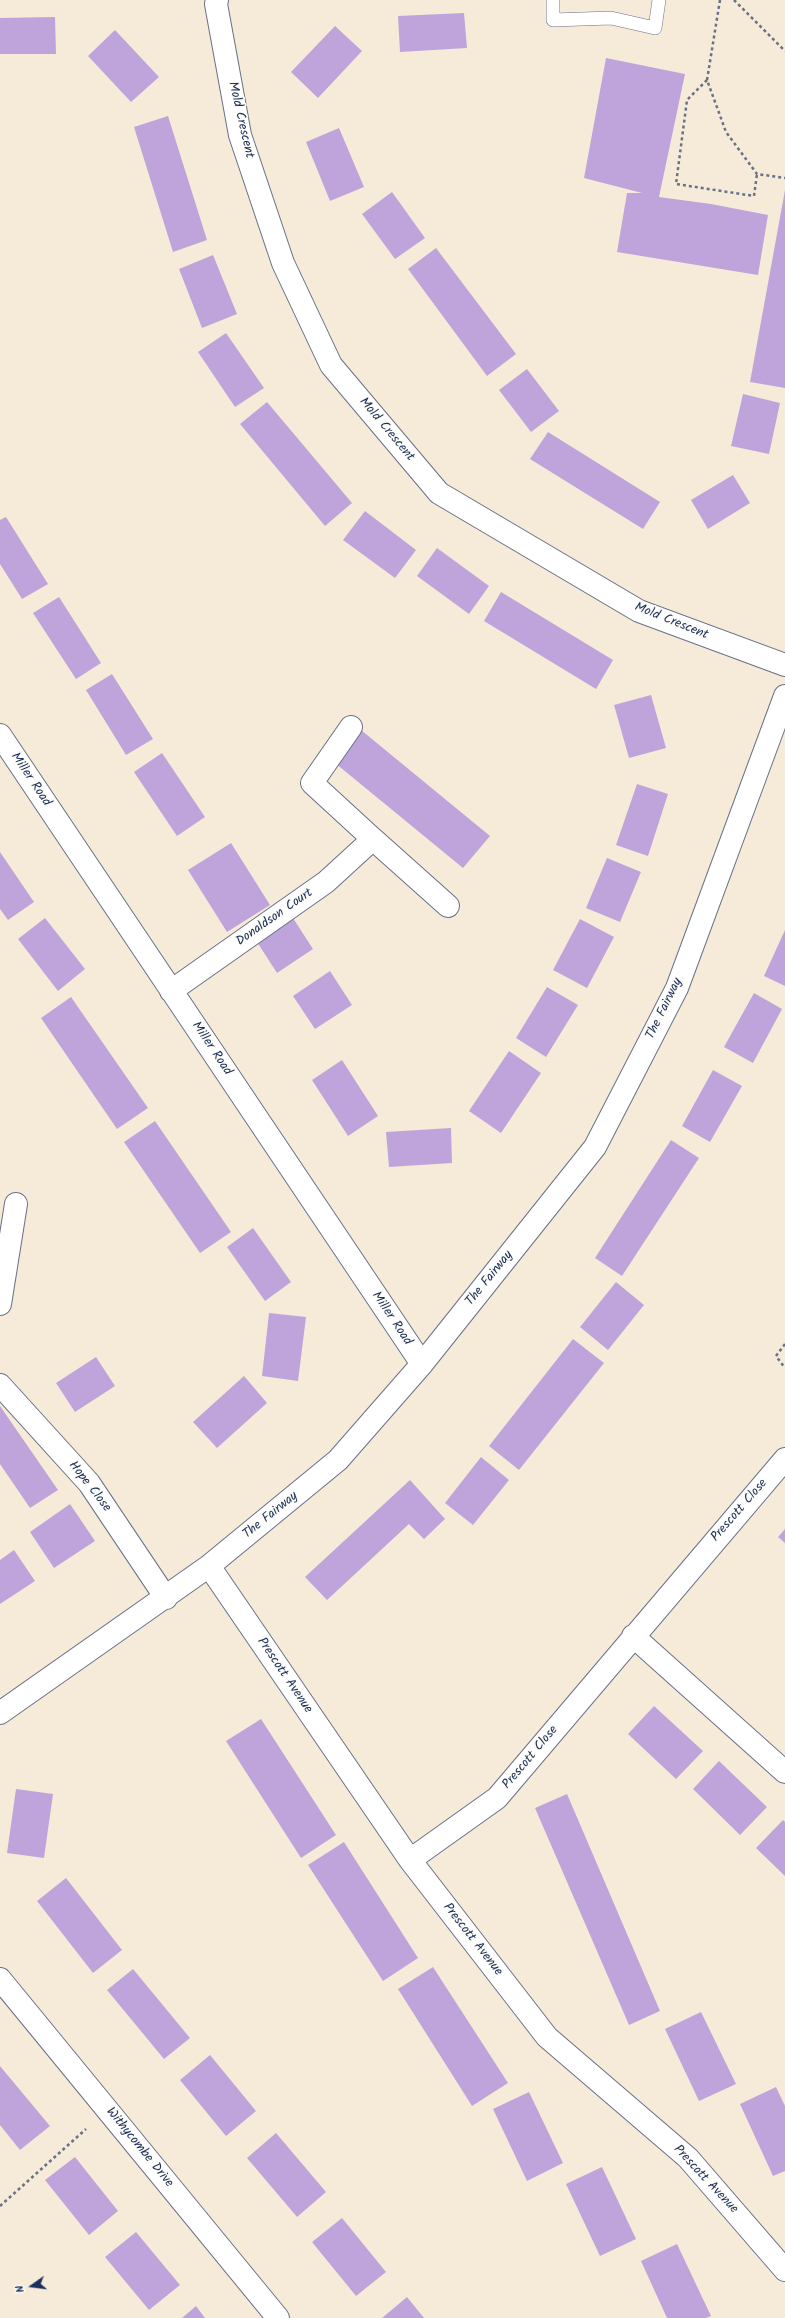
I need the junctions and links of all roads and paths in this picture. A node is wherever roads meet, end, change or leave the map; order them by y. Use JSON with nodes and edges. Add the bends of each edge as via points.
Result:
{"nodes":[{"id":1,"x":217,"y":0,"type":"edge"},
{"id":2,"x":553,"y":0,"type":"edge"},
{"id":3,"x":659,"y":0,"type":"edge"},
{"id":4,"x":720,"y":0,"type":"edge"},
{"id":5,"x":734,"y":0,"type":"edge"},
{"id":6,"x":785,"y":51,"type":"edge"},
{"id":7,"x":708,"y":80,"type":"junction"},
{"id":8,"x":757,"y":174,"type":"junction"},
{"id":9,"x":785,"y":178,"type":"edge"},
{"id":10,"x":785,"y":665,"type":"edge"},
{"id":11,"x":785,"y":696,"type":"edge"},
{"id":12,"x":351,"y":727,"type":"dead end"},
{"id":13,"x":0,"y":735,"type":"edge"},
{"id":14,"x":373,"y":839,"type":"junction"},
{"id":15,"x":448,"y":906,"type":"dead end"},
{"id":16,"x":171,"y":990,"type":"junction"},
{"id":17,"x":16,"y":1204,"type":"dead end"},
{"id":18,"x":0,"y":1304,"type":"edge"},
{"id":19,"x":785,"y":1344,"type":"edge"},
{"id":20,"x":422,"y":1364,"type":"junction"},
{"id":21,"x":785,"y":1368,"type":"edge"},
{"id":22,"x":0,"y":1385,"type":"edge"},
{"id":23,"x":785,"y":1459,"type":"edge"},
{"id":24,"x":209,"y":1566,"type":"junction"},
{"id":25,"x":166,"y":1598,"type":"junction"},
{"id":26,"x":633,"y":1636,"type":"junction"},
{"id":27,"x":0,"y":1713,"type":"edge"},
{"id":28,"x":785,"y":1772,"type":"edge"},
{"id":29,"x":410,"y":1860,"type":"junction"},
{"id":30,"x":0,"y":1979,"type":"edge"},
{"id":31,"x":107,"y":2110,"type":"junction"},
{"id":32,"x":0,"y":2206,"type":"edge"},
{"id":33,"x":785,"y":2270,"type":"edge"},
{"id":34,"x":278,"y":2318,"type":"edge"}],
"edges":[{"from":1,"to":10,"type":"street","name":"Mold Crescent","via":[[240,135],[283,263],[331,365],[439,493],[639,611]]},
{"from":2,"to":3,"type":"lane","via":[[553,20],[611,18],[655,28]]},
{"from":4,"to":7,"type":"path"},
{"from":5,"to":6,"type":"path"},
{"from":7,"to":8,"type":"path","via":[[726,132]]},
{"from":7,"to":8,"type":"path","via":[[687,100],[676,184],[754,196]]},
{"from":8,"to":9,"type":"path"},
{"from":11,"to":20,"type":"street","name":"The Fairway","via":[[677,988],[595,1147]]},
{"from":12,"to":14,"type":"street","via":[[312,783]]},
{"from":13,"to":16,"type":"street","name":"Miller Road"},
{"from":14,"to":15,"type":"street"},
{"from":14,"to":16,"type":"street","name":"Donaldson Court","via":[[326,882]]},
{"from":16,"to":20,"type":"street","name":"Miller Road"},
{"from":17,"to":18,"type":"street"},
{"from":19,"to":21,"type":"path","via":[[776,1356]]},
{"from":20,"to":24,"type":"street","name":"The Fairway","via":[[338,1460]]},
{"from":22,"to":25,"type":"street","name":"Hope Close","via":[[89,1483]]},
{"from":23,"to":26,"type":"street","name":"Prescott Close"},
{"from":24,"to":25,"type":"street","name":"The Fairway"},
{"from":24,"to":29,"type":"street","name":"Prescott Avenue"},
{"from":25,"to":27,"type":"street","name":"The Fairway"},
{"from":26,"to":28,"type":"street"},
{"from":26,"to":29,"type":"street","name":"Prescott Close","via":[[497,1798]]},
{"from":29,"to":33,"type":"street","name":"Prescott Avenue","via":[[547,2037],[688,2158]]},
{"from":30,"to":31,"type":"street","name":"Withycombe Drive"},
{"from":31,"to":32,"type":"path"},
{"from":31,"to":34,"type":"street","name":"Withycombe Drive"}]}
